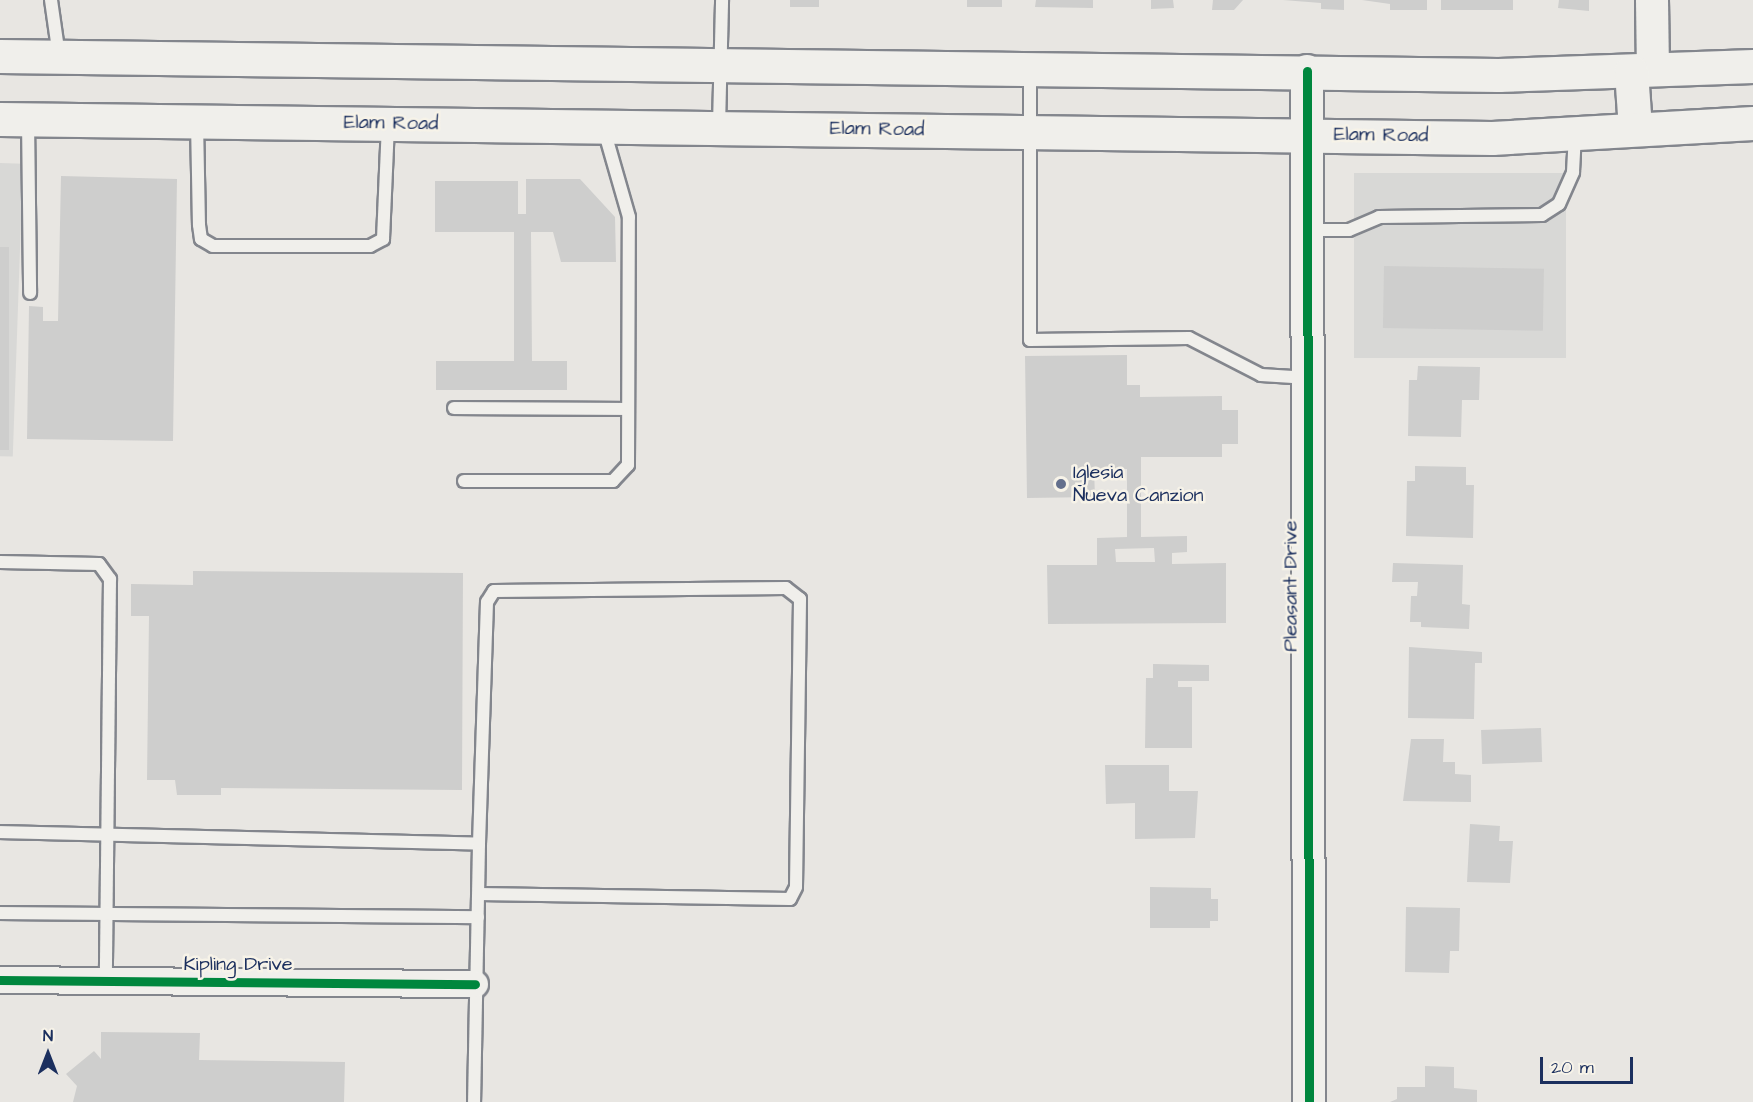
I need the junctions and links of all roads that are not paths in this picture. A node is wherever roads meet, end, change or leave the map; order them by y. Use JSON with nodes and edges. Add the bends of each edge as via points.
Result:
{"nodes":[{"id":1,"x":51,"y":0,"type":"edge"},
{"id":2,"x":722,"y":0,"type":"edge"},
{"id":3,"x":1652,"y":0,"type":"edge"},
{"id":4,"x":0,"y":56,"type":"edge"},
{"id":5,"x":59,"y":57,"type":"junction"},
{"id":6,"x":718,"y":64,"type":"junction"},
{"id":7,"x":1753,"y":66,"type":"edge"},
{"id":8,"x":1030,"y":68,"type":"junction"},
{"id":9,"x":1307,"y":71,"type":"junction"},
{"id":10,"x":1642,"y":71,"type":"junction"},
{"id":11,"x":14,"y":119,"type":"edge"},
{"id":12,"x":197,"y":121,"type":"junction"},
{"id":13,"x":387,"y":123,"type":"junction"},
{"id":14,"x":1753,"y":123,"type":"edge"},
{"id":15,"x":602,"y":126,"type":"junction"},
{"id":16,"x":719,"y":127,"type":"junction"},
{"id":17,"x":1635,"y":128,"type":"junction"},
{"id":18,"x":1032,"y":131,"type":"junction"},
{"id":19,"x":1575,"y":131,"type":"junction"},
{"id":20,"x":1308,"y":134,"type":"junction"},
{"id":21,"x":1308,"y":230,"type":"junction"},
{"id":22,"x":30,"y":293,"type":"dead end"},
{"id":23,"x":1309,"y":378,"type":"junction"},
{"id":24,"x":454,"y":408,"type":"dead end"},
{"id":25,"x":628,"y":409,"type":"junction"},
{"id":26,"x":464,"y":481,"type":"dead end"},
{"id":27,"x":0,"y":562,"type":"edge"},
{"id":28,"x":0,"y":832,"type":"edge"},
{"id":29,"x":108,"y":835,"type":"junction"},
{"id":30,"x":479,"y":844,"type":"junction"},
{"id":31,"x":479,"y":894,"type":"junction"},
{"id":32,"x":0,"y":913,"type":"edge"},
{"id":33,"x":107,"y":914,"type":"junction"},
{"id":34,"x":478,"y":917,"type":"junction"},
{"id":35,"x":0,"y":980,"type":"edge"},
{"id":36,"x":106,"y":980,"type":"junction"},
{"id":37,"x":475,"y":984,"type":"junction"},
{"id":38,"x":474,"y":1102,"type":"edge"},
{"id":39,"x":1309,"y":1102,"type":"edge"}],
"edges":[{"from":1,"to":5,"type":"lane"},
{"from":2,"to":6,"type":"lane"},
{"from":3,"to":10,"type":"street"},
{"from":4,"to":5,"type":"main road"},
{"from":5,"to":6,"type":"main road"},
{"from":6,"to":8,"type":"main road"},
{"from":6,"to":16,"type":"lane"},
{"from":7,"to":10,"type":"main road"},
{"from":8,"to":9,"type":"main road"},
{"from":8,"to":18,"type":"lane"},
{"from":9,"to":10,"type":"main road","via":[[1498,75]]},
{"from":9,"to":20,"type":"street","name":"Pleasant Drive"},
{"from":10,"to":17,"type":"main road"},
{"from":11,"to":12,"type":"main road","name":"Elam Road"},
{"from":11,"to":22,"type":"lane"},
{"from":12,"to":13,"type":"main road","name":"Elam Road"},
{"from":12,"to":13,"type":"lane","via":[[199,225],[201,238],[213,246],[370,246],[383,238]]},
{"from":13,"to":15,"type":"main road","name":"Elam Road"},
{"from":14,"to":17,"type":"main road","name":"Elam Road"},
{"from":15,"to":16,"type":"main road","name":"Elam Road"},
{"from":15,"to":25,"type":"lane","via":[[629,216]]},
{"from":16,"to":18,"type":"main road","name":"Elam Road"},
{"from":17,"to":19,"type":"main road","name":"Elam Road"},
{"from":18,"to":20,"type":"main road","name":"Elam Road"},
{"from":18,"to":23,"type":"lane","via":[[1030,340],[1189,338],[1261,375]]},
{"from":19,"to":20,"type":"main road","name":"Elam Road","via":[[1492,138]]},
{"from":19,"to":21,"type":"lane","via":[[1573,172],[1559,204],[1542,216],[1378,216],[1349,230]]},
{"from":20,"to":21,"type":"street","name":"Pleasant Drive"},
{"from":21,"to":23,"type":"street","name":"Pleasant Drive"},
{"from":23,"to":39,"type":"street","name":"Pleasant Drive"},
{"from":24,"to":25,"type":"lane"},
{"from":25,"to":26,"type":"lane","via":[[628,465],[613,481]]},
{"from":27,"to":29,"type":"lane","via":[[99,564],[110,579]]},
{"from":28,"to":29,"type":"lane"},
{"from":29,"to":30,"type":"lane"},
{"from":29,"to":33,"type":"lane"},
{"from":30,"to":31,"type":"lane"},
{"from":30,"to":31,"type":"lane","via":[[487,602],[494,591],[786,588],[800,599],[796,886],[790,899]]},
{"from":31,"to":34,"type":"lane"},
{"from":32,"to":33,"type":"lane"},
{"from":33,"to":34,"type":"lane"},
{"from":33,"to":36,"type":"lane"},
{"from":34,"to":37,"type":"lane"},
{"from":35,"to":36,"type":"street","name":"Kipling Drive"},
{"from":36,"to":37,"type":"street","name":"Kipling Drive"},
{"from":37,"to":38,"type":"lane"}]}
